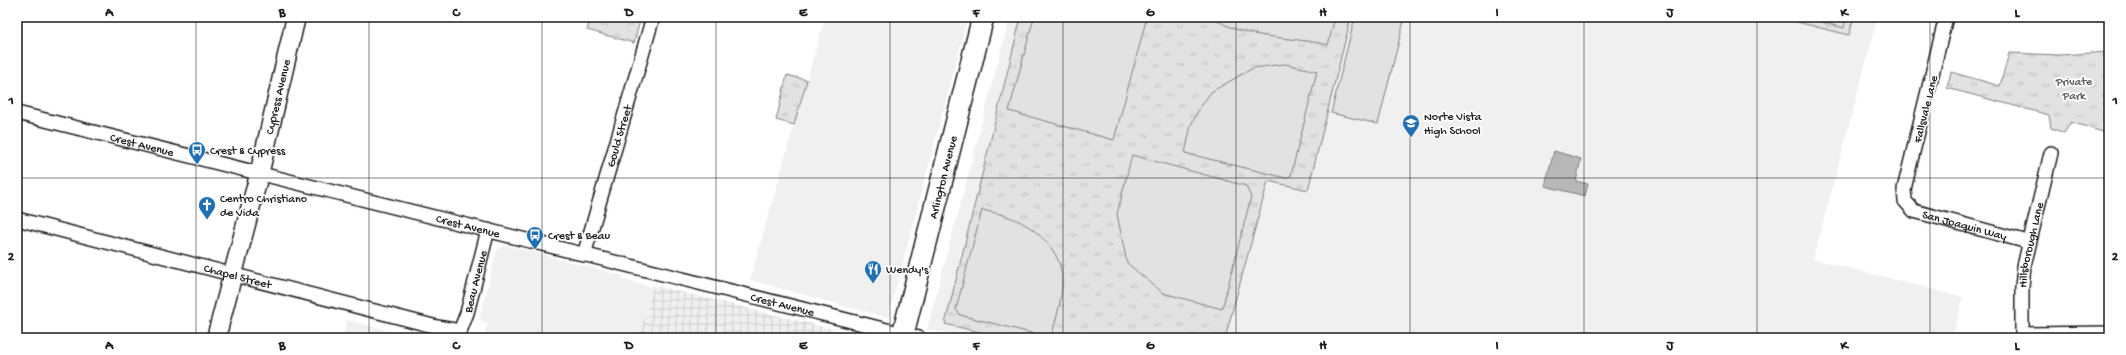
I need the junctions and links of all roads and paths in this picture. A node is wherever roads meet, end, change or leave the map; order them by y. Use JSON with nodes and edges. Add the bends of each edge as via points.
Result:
{"nodes":[{"id":1,"x":296,"y":17,"type":"edge"},
{"id":2,"x":653,"y":17,"type":"edge"},
{"id":3,"x":983,"y":17,"type":"edge"},
{"id":4,"x":1946,"y":17,"type":"edge"},
{"id":5,"x":17,"y":114,"type":"edge"},
{"id":6,"x":2051,"y":153,"type":"dead end"},
{"id":7,"x":260,"y":175,"type":"junction"},
{"id":8,"x":1905,"y":201,"type":"joint"},
{"id":9,"x":17,"y":219,"type":"edge"},
{"id":10,"x":488,"y":230,"type":"junction"},
{"id":11,"x":2028,"y":242,"type":"junction"},
{"id":12,"x":584,"y":255,"type":"junction"},
{"id":13,"x":233,"y":275,"type":"junction"},
{"id":14,"x":460,"y":330,"type":"joint"},
{"id":15,"x":2109,"y":333,"type":"edge"},
{"id":16,"x":2022,"y":336,"type":"edge"},
{"id":17,"x":908,"y":337,"type":"edge"},
{"id":18,"x":216,"y":338,"type":"edge"}],
"edges":[{"from":1,"to":7,"type":"street","name":"Cypress Avenue"},
{"from":2,"to":12,"type":"street","name":"Gould Street"},
{"from":3,"to":17,"type":"main road","name":"Arlington Avenue"},
{"from":4,"to":8,"type":"street","name":"Fallsvale Lane","via":[[1904,188]]},
{"from":5,"to":7,"type":"street","name":"Crest Avenue"},
{"from":6,"to":11,"type":"street","name":"Hillsborough Lane"},
{"from":7,"to":10,"type":"street","name":"Crest Avenue"},
{"from":7,"to":13,"type":"street","name":"Cypress Avenue"},
{"from":8,"to":11,"type":"street","name":"San Joaquin Way","via":[[1914,211]]},
{"from":9,"to":13,"type":"street","name":"Chapel Street"},
{"from":10,"to":12,"type":"street","name":"Crest Avenue"},
{"from":10,"to":14,"type":"street","name":"Beau Avenue","via":[[466,317]]},
{"from":11,"to":16,"type":"street","name":"Hillsborough Lane","via":[[2022,287]]},
{"from":12,"to":17,"type":"street","name":"Crest Avenue"},
{"from":13,"to":14,"type":"street","name":"Chapel Street","via":[[437,327]]},
{"from":13,"to":18,"type":"street","name":"Cypress Avenue"},
{"from":15,"to":16,"type":"street"}]}
